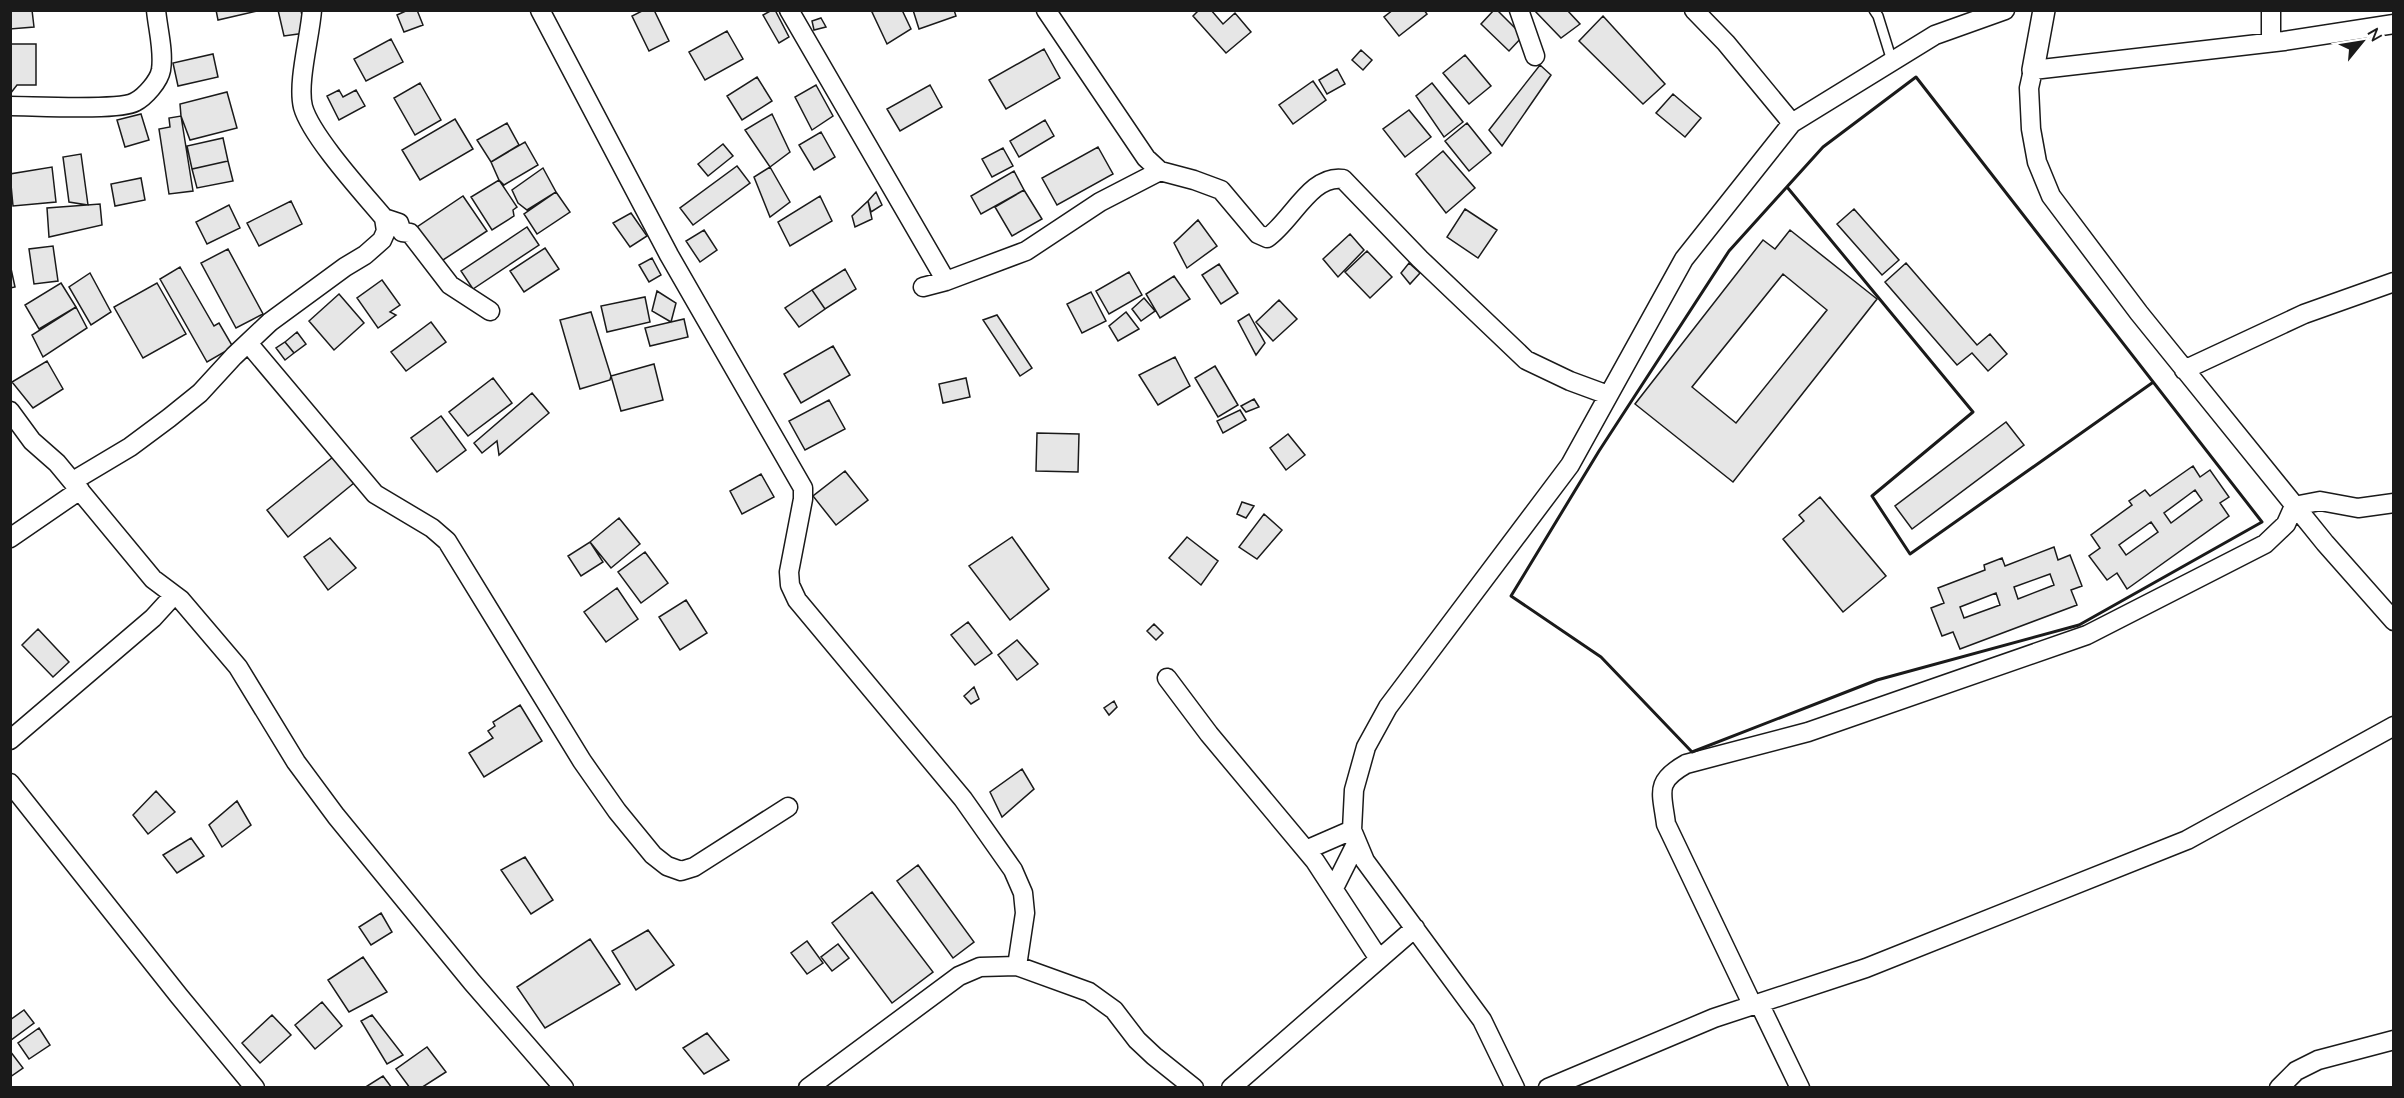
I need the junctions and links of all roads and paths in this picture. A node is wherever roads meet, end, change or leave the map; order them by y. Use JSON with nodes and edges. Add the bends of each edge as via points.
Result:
{"nodes":[{"id":1,"x":156,"y":10,"type":"edge"},
{"id":2,"x":312,"y":10,"type":"edge"},
{"id":3,"x":540,"y":10,"type":"edge"},
{"id":4,"x":789,"y":10,"type":"edge"},
{"id":5,"x":1046,"y":10,"type":"edge"},
{"id":6,"x":1519,"y":10,"type":"edge"},
{"id":7,"x":1694,"y":10,"type":"edge"},
{"id":8,"x":1874,"y":10,"type":"edge"},
{"id":9,"x":2005,"y":10,"type":"edge"},
{"id":10,"x":2044,"y":10,"type":"edge"},
{"id":11,"x":2271,"y":10,"type":"edge"},
{"id":12,"x":2394,"y":24,"type":"edge"},
{"id":13,"x":2271,"y":42,"type":"junction"},
{"id":14,"x":1535,"y":56,"type":"dead end"},
{"id":15,"x":1892,"y":61,"type":"junction"},
{"id":16,"x":2033,"y":70,"type":"junction"},
{"id":17,"x":10,"y":106,"type":"edge"},
{"id":18,"x":1792,"y":123,"type":"junction"},
{"id":19,"x":1160,"y":171,"type":"junction"},
{"id":20,"x":384,"y":218,"type":"junction"},
{"id":21,"x":946,"y":281,"type":"junction"},
{"id":22,"x":2394,"y":282,"type":"edge"},
{"id":23,"x":923,"y":287,"type":"dead end"},
{"id":24,"x":490,"y":311,"type":"dead end"},
{"id":25,"x":248,"y":343,"type":"junction"},
{"id":26,"x":2184,"y":370,"type":"junction"},
{"id":27,"x":1608,"y":395,"type":"junction"},
{"id":28,"x":10,"y":411,"type":"edge"},
{"id":29,"x":76,"y":485,"type":"junction"},
{"id":30,"x":2394,"y":503,"type":"edge"},
{"id":31,"x":2294,"y":506,"type":"junction"},
{"id":32,"x":10,"y":538,"type":"edge"},
{"id":33,"x":174,"y":595,"type":"junction"},
{"id":34,"x":2394,"y":621,"type":"edge"},
{"id":35,"x":1167,"y":678,"type":"dead end"},
{"id":36,"x":2394,"y":726,"type":"edge"},
{"id":37,"x":13,"y":734,"type":"edge"},
{"id":38,"x":10,"y":783,"type":"edge"},
{"id":39,"x":788,"y":807,"type":"dead end"},
{"id":40,"x":1354,"y":836,"type":"junction"},
{"id":41,"x":1306,"y":850,"type":"junction"},
{"id":42,"x":1334,"y":888,"type":"junction"},
{"id":43,"x":1415,"y":928,"type":"junction"},
{"id":44,"x":1379,"y":959,"type":"junction"},
{"id":45,"x":1017,"y":966,"type":"junction"},
{"id":46,"x":1755,"y":1003,"type":"junction"},
{"id":47,"x":2394,"y":1040,"type":"edge"},
{"id":48,"x":255,"y":1088,"type":"edge"},
{"id":49,"x":564,"y":1088,"type":"edge"},
{"id":50,"x":808,"y":1088,"type":"edge"},
{"id":51,"x":1194,"y":1088,"type":"edge"},
{"id":52,"x":1231,"y":1088,"type":"edge"},
{"id":53,"x":1515,"y":1088,"type":"edge"},
{"id":54,"x":1548,"y":1088,"type":"edge"},
{"id":55,"x":1800,"y":1088,"type":"edge"},
{"id":56,"x":2279,"y":1088,"type":"edge"}],
"edges":[{"from":1,"to":17,"type":"street","via":[[160,73],[135,103]]},
{"from":2,"to":20,"type":"street","via":[[303,106],[314,130]]},
{"from":3,"to":45,"type":"street","via":[[669,255],[803,488],[789,572],[797,600],[963,799],[1013,870],[1023,893],[1025,913]]},
{"from":4,"to":21,"type":"street"},
{"from":5,"to":19,"type":"street","via":[[1146,158]]},
{"from":6,"to":14,"type":"street"},
{"from":7,"to":18,"type":"street"},
{"from":8,"to":15,"type":"lane"},
{"from":9,"to":15,"type":"street","via":[[1935,35]]},
{"from":10,"to":16,"type":"street"},
{"from":11,"to":13,"type":"street"},
{"from":12,"to":13,"type":"street"},
{"from":13,"to":16,"type":"street"},
{"from":15,"to":18,"type":"street"},
{"from":16,"to":26,"type":"street","via":[[2029,88],[2031,129],[2037,162],[2051,196]]},
{"from":18,"to":27,"type":"street","via":[[1684,259]]},
{"from":19,"to":21,"type":"street","via":[[1100,202],[1026,251]]},
{"from":19,"to":27,"type":"street","via":[[1221,190],[1258,234],[1267,238],[1316,186],[1333,177],[1343,178],[1420,259],[1526,360]]},
{"from":20,"to":24,"type":"street","via":[[399,223],[402,232],[410,233],[450,285]]},
{"from":20,"to":25,"type":"street","via":[[386,231],[382,240],[270,322]]},
{"from":21,"to":23,"type":"street"},
{"from":22,"to":26,"type":"street","via":[[2304,314]]},
{"from":25,"to":29,"type":"street","via":[[200,393]]},
{"from":25,"to":39,"type":"street","via":[[375,494],[447,541],[582,761],[653,855],[681,871],[694,867]]},
{"from":26,"to":31,"type":"street"},
{"from":27,"to":40,"type":"street","via":[[1570,465],[1388,707],[1366,747],[1354,790]]},
{"from":28,"to":29,"type":"street","via":[[32,441]]},
{"from":29,"to":32,"type":"street"},
{"from":29,"to":33,"type":"street","via":[[153,579]]},
{"from":30,"to":31,"type":"street","via":[[2358,508],[2320,501]]},
{"from":31,"to":34,"type":"street"},
{"from":31,"to":46,"type":"street","via":[[2286,524],[2265,544],[2087,635],[1808,732],[1686,764],[1665,778],[1662,794],[1666,824]]},
{"from":33,"to":37,"type":"street","via":[[153,618]]},
{"from":33,"to":49,"type":"street","via":[[238,666],[296,762],[336,816]]},
{"from":35,"to":41,"type":"street"},
{"from":36,"to":46,"type":"street","via":[[2187,840],[1866,968]]},
{"from":38,"to":48,"type":"street"},
{"from":40,"to":41,"type":"street"},
{"from":40,"to":42,"type":"street"},
{"from":40,"to":43,"type":"street","via":[[1365,861]]},
{"from":41,"to":42,"type":"street"},
{"from":42,"to":44,"type":"street"},
{"from":43,"to":44,"type":"street"},
{"from":43,"to":53,"type":"street","via":[[1482,1020]]},
{"from":44,"to":52,"type":"street"},
{"from":45,"to":50,"type":"street","via":[[980,967],[959,976]]},
{"from":45,"to":51,"type":"street","via":[[1089,992],[1114,1010],[1137,1041]]},
{"from":46,"to":54,"type":"street"},
{"from":46,"to":55,"type":"street"},
{"from":47,"to":56,"type":"street","via":[[2318,1060],[2296,1071]]}]}
